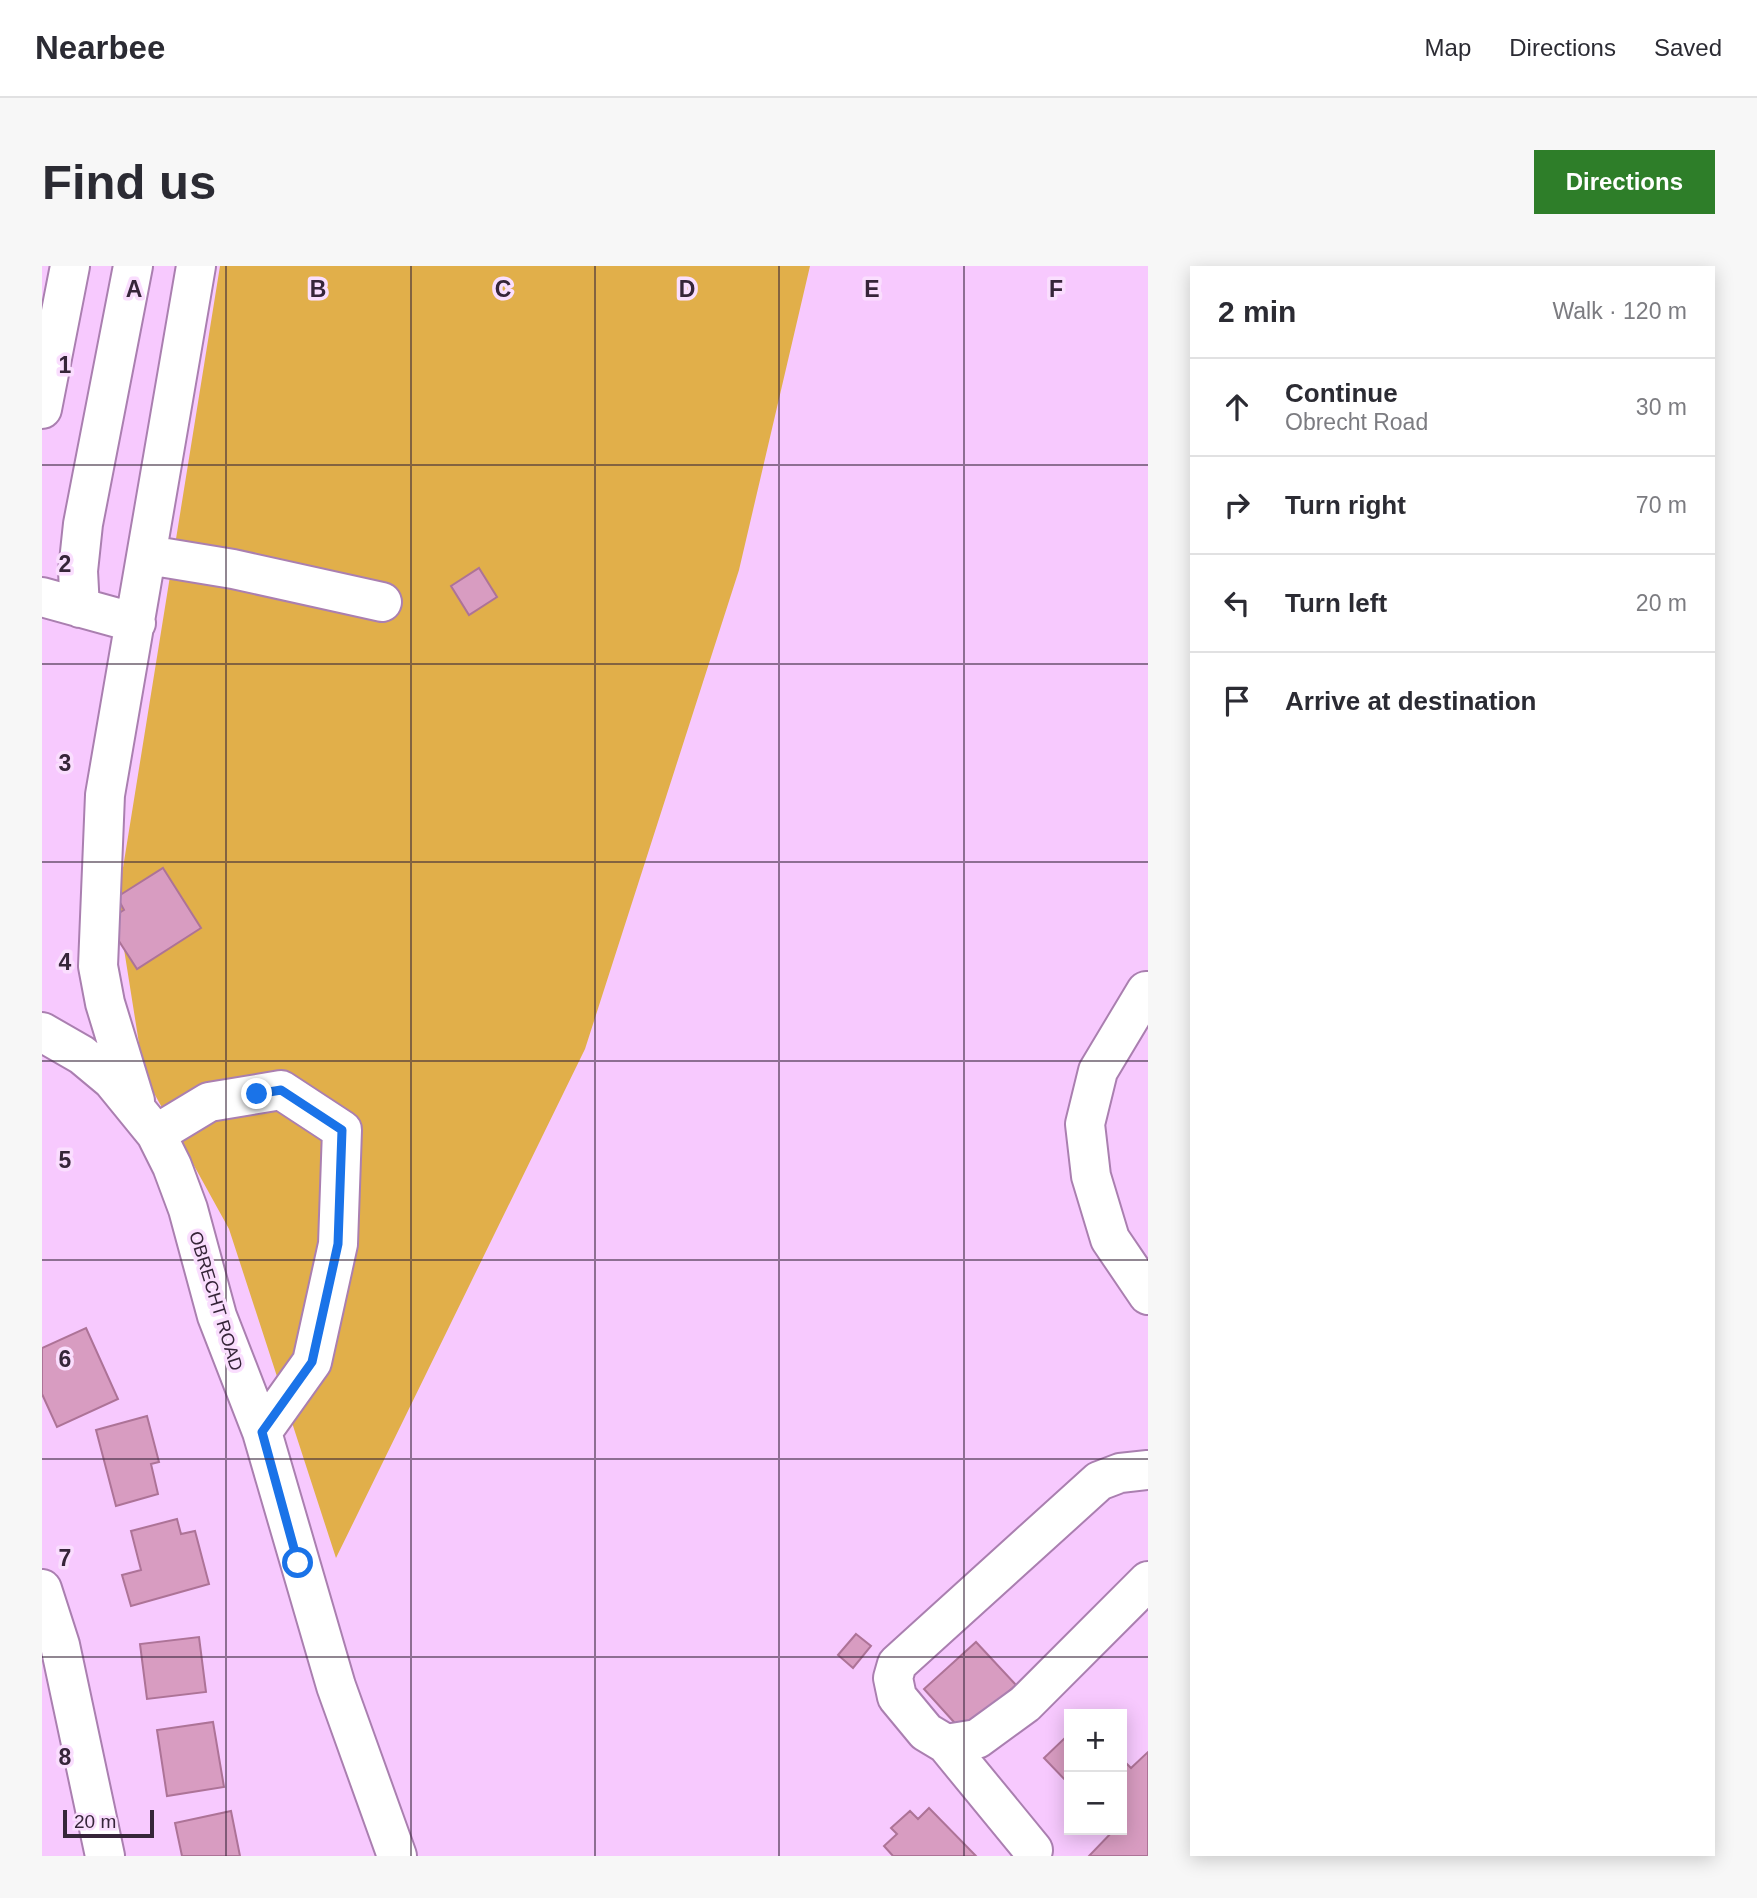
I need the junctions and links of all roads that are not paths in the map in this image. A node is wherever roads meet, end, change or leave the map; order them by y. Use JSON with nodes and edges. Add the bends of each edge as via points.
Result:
{"nodes":[{"id":1,"x":70,"y":266,"type":"edge"},
{"id":2,"x":133,"y":266,"type":"edge"},
{"id":3,"x":196,"y":266,"type":"edge"},
{"id":4,"x":42,"y":409,"type":"edge"},
{"id":5,"x":148,"y":555,"type":"junction"},
{"id":6,"x":42,"y":597,"type":"edge"},
{"id":7,"x":382,"y":602,"type":"dead end"},
{"id":8,"x":80,"y":608,"type":"junction"},
{"id":9,"x":136,"y":623,"type":"junction"},
{"id":10,"x":1146,"y":991,"type":"dead end"},
{"id":11,"x":42,"y":1032,"type":"edge"},
{"id":12,"x":146,"y":1120,"type":"junction"},
{"id":13,"x":1148,"y":1296,"type":"edge"},
{"id":14,"x":262,"y":1432,"type":"junction"},
{"id":15,"x":1148,"y":1470,"type":"edge"},
{"id":16,"x":1148,"y":1581,"type":"edge"},
{"id":17,"x":42,"y":1589,"type":"edge"},
{"id":18,"x":946,"y":1744,"type":"junction"},
{"id":19,"x":1033,"y":1850,"type":"dead end"},
{"id":20,"x":105,"y":1856,"type":"edge"},
{"id":21,"x":397,"y":1856,"type":"edge"}],
"edges":[{"from":1,"to":4,"type":"street"},
{"from":2,"to":8,"type":"street","via":[[83,524]]},
{"from":3,"to":5,"type":"street"},
{"from":5,"to":7,"type":"street"},
{"from":5,"to":9,"type":"street"},
{"from":6,"to":8,"type":"street"},
{"from":8,"to":9,"type":"street"},
{"from":9,"to":12,"type":"street","via":[[105,795],[98,966],[105,1003]]},
{"from":10,"to":13,"type":"street","via":[[1098,1071],[1085,1124],[1091,1176],[1110,1239]]},
{"from":11,"to":12,"type":"street","name":"OBRECHT ROAD","via":[[82,1055]]},
{"from":12,"to":14,"type":"street","name":"OBRECHT ROAD","via":[[188,1209],[217,1316]]},
{"from":12,"to":14,"type":"street","via":[[209,1102],[281,1090],[342,1130],[338,1244],[312,1362]]},
{"from":14,"to":21,"type":"street","name":"OBRECHT ROAD","via":[[328,1662]]},
{"from":15,"to":18,"type":"street","via":[[1099,1481],[897,1664],[893,1678],[897,1697],[926,1732]]},
{"from":16,"to":18,"type":"street","via":[[1025,1704],[977,1739]]},
{"from":17,"to":20,"type":"street","via":[[60,1645]]},
{"from":18,"to":19,"type":"street"}]}
